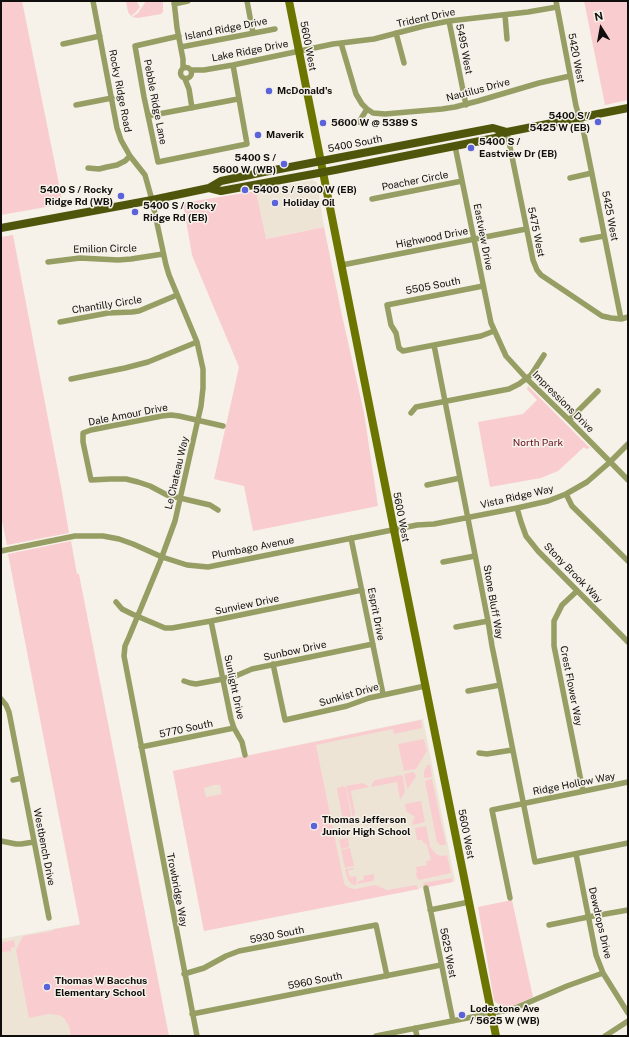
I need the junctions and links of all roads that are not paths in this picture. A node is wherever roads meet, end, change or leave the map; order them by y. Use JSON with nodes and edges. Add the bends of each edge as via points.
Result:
{"nodes":[{"id":1,"x":93,"y":1,"type":"edge"},
{"id":2,"x":188,"y":1,"type":"edge"},
{"id":3,"x":247,"y":1,"type":"edge"},
{"id":4,"x":289,"y":1,"type":"edge"},
{"id":5,"x":556,"y":1,"type":"edge"},
{"id":6,"x":174,"y":2,"type":"edge"},
{"id":7,"x":557,"y":8,"type":"junction"},
{"id":8,"x":505,"y":15,"type":"junction"},
{"id":9,"x":449,"y":21,"type":"junction"},
{"id":10,"x":275,"y":29,"type":"dead end"},
{"id":11,"x":253,"y":33,"type":"junction"},
{"id":12,"x":396,"y":33,"type":"junction"},
{"id":13,"x":100,"y":36,"type":"junction"},
{"id":14,"x":179,"y":36,"type":"junction"},
{"id":15,"x":507,"y":40,"type":"dead end"},
{"id":16,"x":341,"y":43,"type":"junction"},
{"id":17,"x":63,"y":44,"type":"dead end"},
{"id":18,"x":181,"y":47,"type":"junction"},
{"id":19,"x":299,"y":50,"type":"junction"},
{"id":20,"x":404,"y":63,"type":"dead end"},
{"id":21,"x":232,"y":64,"type":"junction"},
{"id":22,"x":188,"y":73,"type":"junction"},
{"id":23,"x":570,"y":76,"type":"junction"},
{"id":24,"x":112,"y":98,"type":"junction"},
{"id":25,"x":238,"y":99,"type":"junction"},
{"id":26,"x":76,"y":105,"type":"dead end"},
{"id":27,"x":466,"y":105,"type":"junction"},
{"id":28,"x":192,"y":108,"type":"junction"},
{"id":29,"x":628,"y":108,"type":"edge"},
{"id":30,"x":367,"y":110,"type":"junction"},
{"id":31,"x":148,"y":116,"type":"junction"},
{"id":32,"x":580,"y":118,"type":"junction"},
{"id":33,"x":359,"y":122,"type":"dead end"},
{"id":34,"x":507,"y":132,"type":"junction"},
{"id":35,"x":455,"y":146,"type":"junction"},
{"id":36,"x":130,"y":156,"type":"junction"},
{"id":37,"x":321,"y":161,"type":"junction"},
{"id":38,"x":88,"y":168,"type":"dead end"},
{"id":39,"x":323,"y":172,"type":"junction"},
{"id":40,"x":592,"y":173,"type":"junction"},
{"id":41,"x":570,"y":178,"type":"dead end"},
{"id":42,"x":462,"y":181,"type":"junction"},
{"id":43,"x":209,"y":188,"type":"junction"},
{"id":44,"x":372,"y":199,"type":"dead end"},
{"id":45,"x":152,"y":200,"type":"junction"},
{"id":46,"x":1,"y":228,"type":"edge"},
{"id":47,"x":526,"y":228,"type":"junction"},
{"id":48,"x":604,"y":236,"type":"junction"},
{"id":49,"x":474,"y":239,"type":"junction"},
{"id":50,"x":582,"y":240,"type":"dead end"},
{"id":51,"x":163,"y":254,"type":"junction"},
{"id":52,"x":48,"y":262,"type":"dead end"},
{"id":53,"x":342,"y":265,"type":"junction"},
{"id":54,"x":483,"y":286,"type":"junction"},
{"id":55,"x":177,"y":295,"type":"junction"},
{"id":56,"x":628,"y":318,"type":"edge"},
{"id":57,"x":621,"y":319,"type":"junction"},
{"id":58,"x":60,"y":322,"type":"dead end"},
{"id":59,"x":494,"y":331,"type":"junction"},
{"id":60,"x":197,"y":342,"type":"junction"},
{"id":61,"x":434,"y":346,"type":"junction"},
{"id":62,"x":544,"y":355,"type":"dead end"},
{"id":63,"x":71,"y":379,"type":"dead end"},
{"id":64,"x":526,"y":379,"type":"junction"},
{"id":65,"x":598,"y":391,"type":"dead end"},
{"id":66,"x":445,"y":401,"type":"junction"},
{"id":67,"x":411,"y":413,"type":"dead end"},
{"id":68,"x":198,"y":420,"type":"junction"},
{"id":69,"x":569,"y":420,"type":"junction"},
{"id":70,"x":223,"y":426,"type":"dead end"},
{"id":71,"x":628,"y":444,"type":"edge"},
{"id":72,"x":610,"y":462,"type":"junction"},
{"id":73,"x":460,"y":478,"type":"junction"},
{"id":74,"x":628,"y":480,"type":"edge"},
{"id":75,"x":427,"y":485,"type":"dead end"},
{"id":76,"x":566,"y":494,"type":"junction"},
{"id":77,"x":180,"y":499,"type":"junction"},
{"id":78,"x":518,"y":508,"type":"junction"},
{"id":79,"x":218,"y":510,"type":"dead end"},
{"id":80,"x":468,"y":517,"type":"junction"},
{"id":81,"x":394,"y":530,"type":"junction"},
{"id":82,"x":351,"y":538,"type":"junction"},
{"id":83,"x":1,"y":550,"type":"edge"},
{"id":84,"x":475,"y":556,"type":"junction"},
{"id":85,"x":162,"y":557,"type":"junction"},
{"id":86,"x":628,"y":561,"type":"edge"},
{"id":87,"x":443,"y":562,"type":"dead end"},
{"id":88,"x":362,"y":590,"type":"junction"},
{"id":89,"x":577,"y":591,"type":"junction"},
{"id":90,"x":116,"y":602,"type":"dead end"},
{"id":91,"x":138,"y":616,"type":"junction"},
{"id":92,"x":211,"y":621,"type":"junction"},
{"id":93,"x":488,"y":621,"type":"junction"},
{"id":94,"x":456,"y":627,"type":"dead end"},
{"id":95,"x":627,"y":640,"type":"edge"},
{"id":96,"x":373,"y":644,"type":"junction"},
{"id":97,"x":273,"y":664,"type":"junction"},
{"id":98,"x":223,"y":678,"type":"junction"},
{"id":99,"x":184,"y":681,"type":"dead end"},
{"id":100,"x":500,"y":685,"type":"junction"},
{"id":101,"x":426,"y":686,"type":"junction"},
{"id":102,"x":468,"y":691,"type":"dead end"},
{"id":103,"x":383,"y":694,"type":"junction"},
{"id":104,"x":1,"y":699,"type":"edge"},
{"id":105,"x":234,"y":728,"type":"junction"},
{"id":106,"x":141,"y":747,"type":"junction"},
{"id":107,"x":512,"y":750,"type":"junction"},
{"id":108,"x":479,"y":753,"type":"dead end"},
{"id":109,"x":245,"y":755,"type":"dead end"},
{"id":110,"x":22,"y":778,"type":"junction"},
{"id":111,"x":13,"y":780,"type":"dead end"},
{"id":112,"x":628,"y":782,"type":"edge"},
{"id":113,"x":583,"y":791,"type":"junction"},
{"id":114,"x":523,"y":803,"type":"junction"},
{"id":115,"x":1,"y":841,"type":"edge"},
{"id":116,"x":34,"y":842,"type":"junction"},
{"id":117,"x":628,"y":843,"type":"edge"},
{"id":118,"x":576,"y":854,"type":"junction"},
{"id":119,"x":426,"y":888,"type":"dead end"},
{"id":120,"x":510,"y":898,"type":"dead end"},
{"id":121,"x":469,"y":902,"type":"junction"},
{"id":122,"x":430,"y":910,"type":"junction"},
{"id":123,"x":628,"y":910,"type":"edge"},
{"id":124,"x":588,"y":917,"type":"junction"},
{"id":125,"x":49,"y":918,"type":"dead end"},
{"id":126,"x":549,"y":926,"type":"dead end"},
{"id":127,"x":441,"y":966,"type":"junction"},
{"id":128,"x":603,"y":973,"type":"junction"},
{"id":129,"x":184,"y":974,"type":"junction"},
{"id":130,"x":387,"y":976,"type":"junction"},
{"id":131,"x":491,"y":1013,"type":"junction"},
{"id":132,"x":628,"y":1013,"type":"edge"},
{"id":133,"x":192,"y":1014,"type":"junction"},
{"id":134,"x":452,"y":1021,"type":"junction"},
{"id":135,"x":628,"y":1021,"type":"edge"},
{"id":136,"x":415,"y":1028,"type":"junction"},
{"id":137,"x":197,"y":1036,"type":"edge"},
{"id":138,"x":376,"y":1036,"type":"edge"},
{"id":139,"x":417,"y":1036,"type":"edge"},
{"id":140,"x":496,"y":1036,"type":"edge"},
{"id":141,"x":605,"y":1036,"type":"edge"}],
"edges":[{"from":1,"to":13,"type":"street","name":"Rocky Ridge Road"},
{"from":2,"to":6,"type":"street"},
{"from":3,"to":11,"type":"street"},
{"from":4,"to":19,"type":"main road","name":"5600 West"},
{"from":5,"to":7,"type":"street","name":"5420 West"},
{"from":6,"to":14,"type":"street"},
{"from":7,"to":8,"type":"street","name":"Trident Drive"},
{"from":7,"to":23,"type":"street","name":"5420 West"},
{"from":8,"to":9,"type":"street","name":"Trident Drive"},
{"from":8,"to":15,"type":"street"},
{"from":9,"to":12,"type":"street","name":"Trident Drive"},
{"from":9,"to":27,"type":"street","name":"5495 West"},
{"from":10,"to":11,"type":"street","name":"Island Ridge Drive"},
{"from":11,"to":18,"type":"street","name":"Island Ridge Drive"},
{"from":12,"to":16,"type":"street","name":"Trident Drive"},
{"from":12,"to":20,"type":"street"},
{"from":13,"to":17,"type":"street"},
{"from":13,"to":24,"type":"street","name":"Rocky Ridge Road"},
{"from":14,"to":18,"type":"street"},
{"from":14,"to":31,"type":"street","name":"Pebble Ridge Lane","via":[[135,46]]},
{"from":16,"to":19,"type":"street","name":"Trident Drive"},
{"from":16,"to":30,"type":"street","via":[[356,94]]},
{"from":18,"to":22,"type":"street"},
{"from":19,"to":21,"type":"street","name":"Lake Ridge Drive"},
{"from":19,"to":37,"type":"main road","name":"5600 West"},
{"from":21,"to":22,"type":"street","name":"Lake Ridge Drive"},
{"from":21,"to":25,"type":"street"},
{"from":22,"to":28,"type":"street"},
{"from":23,"to":27,"type":"street","name":"Nautilus Drive","via":[[539,82]]},
{"from":23,"to":32,"type":"street","name":"5420 West"},
{"from":24,"to":26,"type":"street"},
{"from":24,"to":36,"type":"street","name":"Rocky Ridge Road","via":[[117,128]]},
{"from":25,"to":28,"type":"street"},
{"from":25,"to":31,"type":"street","name":"Pebble Ridge Lane","via":[[247,144],[158,162]]},
{"from":27,"to":30,"type":"street","name":"Nautilus Drive","via":[[385,114]]},
{"from":28,"to":31,"type":"street"},
{"from":29,"to":32,"type":"main road","name":"5400 South"},
{"from":30,"to":33,"type":"street"},
{"from":32,"to":34,"type":"main road","name":"5400 South"},
{"from":32,"to":40,"type":"street","name":"5425 West"},
{"from":34,"to":35,"type":"main road","name":"5400 South","via":[[495,138]]},
{"from":34,"to":37,"type":"main road","name":"5400 South","via":[[493,128]]},
{"from":34,"to":47,"type":"street","name":"5475 West"},
{"from":35,"to":39,"type":"main road","name":"5400 South"},
{"from":35,"to":42,"type":"street","name":"Eastview Drive"},
{"from":36,"to":38,"type":"street","via":[[117,165],[99,169]]},
{"from":36,"to":45,"type":"street","name":"Rocky Ridge Road","via":[[145,175]]},
{"from":37,"to":39,"type":"main road","name":"5600 West"},
{"from":37,"to":43,"type":"main road","name":"5400 South","via":[[221,181]]},
{"from":39,"to":43,"type":"main road","name":"5400 South","via":[[221,191]]},
{"from":39,"to":53,"type":"main road","name":"5600 West"},
{"from":40,"to":41,"type":"street"},
{"from":40,"to":48,"type":"street","name":"5425 West"},
{"from":42,"to":44,"type":"street","name":"Poacher Circle"},
{"from":42,"to":49,"type":"street","name":"Eastview Drive"},
{"from":43,"to":45,"type":"main road","name":"5400 South"},
{"from":45,"to":46,"type":"main road","name":"5400 South"},
{"from":45,"to":51,"type":"street","name":"Le Chateau Way"},
{"from":47,"to":49,"type":"street","name":"Highwood Drive"},
{"from":47,"to":57,"type":"street","name":"5475 West","via":[[533,260],[541,275],[602,316]]},
{"from":48,"to":50,"type":"street"},
{"from":48,"to":57,"type":"street","name":"5425 West"},
{"from":49,"to":53,"type":"street","name":"Highwood Drive"},
{"from":49,"to":54,"type":"street","name":"Eastview Drive"},
{"from":51,"to":52,"type":"street","name":"Emilion Circle","via":[[131,260],[80,258]]},
{"from":51,"to":55,"type":"street","name":"Le Chateau Way"},
{"from":53,"to":81,"type":"main road","name":"5600 West"},
{"from":54,"to":59,"type":"street","name":"Eastview Drive"},
{"from":54,"to":61,"type":"street","name":"5505 South","via":[[387,305],[399,348],[403,351]]},
{"from":55,"to":58,"type":"street","name":"Chantilly Circle","via":[[139,311],[108,312]]},
{"from":55,"to":60,"type":"street","name":"Le Chateau Way"},
{"from":56,"to":57,"type":"street","name":"5475 West"},
{"from":59,"to":61,"type":"street"},
{"from":59,"to":64,"type":"street","name":"Impressions Drive","via":[[506,356]]},
{"from":60,"to":63,"type":"street","via":[[142,364]]},
{"from":60,"to":68,"type":"street","name":"Le Chateau Way","via":[[203,379]]},
{"from":61,"to":66,"type":"street","name":"Stone Bluff Way"},
{"from":62,"to":64,"type":"street"},
{"from":64,"to":66,"type":"street","via":[[509,389]]},
{"from":64,"to":69,"type":"street","name":"Impressions Drive"},
{"from":65,"to":69,"type":"street"},
{"from":66,"to":67,"type":"street","via":[[416,407]]},
{"from":66,"to":73,"type":"street","name":"Stone Bluff Way"},
{"from":68,"to":70,"type":"street","name":"Dale Amour Drive"},
{"from":68,"to":77,"type":"street","name":"Le Chateau Way"},
{"from":68,"to":77,"type":"street","name":"Dale Amour Drive","via":[[162,416],[91,430],[83,434],[91,480],[126,479]]},
{"from":69,"to":72,"type":"street","name":"Impressions Drive"},
{"from":71,"to":72,"type":"street","name":"Vista Ridge Way"},
{"from":72,"to":74,"type":"street","name":"Impressions Drive"},
{"from":72,"to":76,"type":"street","name":"Vista Ridge Way","via":[[587,482]]},
{"from":73,"to":75,"type":"street"},
{"from":73,"to":80,"type":"street","name":"Stone Bluff Way"},
{"from":76,"to":78,"type":"street","name":"Vista Ridge Way"},
{"from":76,"to":86,"type":"street","via":[[572,506]]},
{"from":77,"to":79,"type":"street","via":[[210,505]]},
{"from":77,"to":85,"type":"street","name":"Le Chateau Way"},
{"from":78,"to":80,"type":"street","name":"Vista Ridge Way"},
{"from":78,"to":89,"type":"street","name":"Stony Brook Way","via":[[526,536]]},
{"from":80,"to":81,"type":"street","name":"Vista Ridge Way"},
{"from":80,"to":84,"type":"street","name":"Stone Bluff Way"},
{"from":81,"to":82,"type":"street","name":"Plumbago Avenue"},
{"from":81,"to":101,"type":"main road","name":"5600 West"},
{"from":82,"to":85,"type":"street","name":"Plumbago Avenue","via":[[208,567],[187,565]]},
{"from":82,"to":88,"type":"street","name":"Esprit Drive"},
{"from":83,"to":85,"type":"street","name":"Plumbago Avenue","via":[[75,536],[103,536],[119,539]]},
{"from":84,"to":87,"type":"street"},
{"from":84,"to":93,"type":"street","name":"Stone Bluff Way"},
{"from":85,"to":91,"type":"street","name":"Le Chateau Way"},
{"from":88,"to":92,"type":"street","name":"Sunview Drive"},
{"from":88,"to":96,"type":"street","name":"Esprit Drive"},
{"from":89,"to":95,"type":"street","name":"Stony Brook Way"},
{"from":89,"to":113,"type":"street","name":"Crest Flower Way","via":[[562,605],[554,621],[554,646]]},
{"from":90,"to":91,"type":"street","name":"Sunview Drive","via":[[122,609]]},
{"from":91,"to":92,"type":"street","name":"Sunview Drive","via":[[165,628]]},
{"from":91,"to":106,"type":"street","name":"Le Chateau Way","via":[[124,656]]},
{"from":92,"to":98,"type":"street","name":"Sunlight Drive"},
{"from":93,"to":94,"type":"street"},
{"from":93,"to":100,"type":"street","name":"Stone Bluff Way"},
{"from":96,"to":97,"type":"street","name":"Sunbow Drive"},
{"from":96,"to":103,"type":"street","name":"Esprit Drive"},
{"from":97,"to":98,"type":"street","name":"Sunbow Drive"},
{"from":97,"to":103,"type":"street","name":"Sunkist Drive","via":[[285,720],[347,706]]},
{"from":98,"to":99,"type":"street","name":"Sunbow Drive","via":[[196,684]]},
{"from":98,"to":105,"type":"street","name":"Sunlight Drive"},
{"from":100,"to":102,"type":"street"},
{"from":100,"to":107,"type":"street","name":"Stone Bluff Way"},
{"from":101,"to":103,"type":"street","name":"Sunkist Drive"},
{"from":101,"to":121,"type":"main road","name":"5600 West"},
{"from":104,"to":110,"type":"street","name":"Westbench Drive","via":[[9,712]]},
{"from":105,"to":106,"type":"street","name":"5770 South"},
{"from":105,"to":109,"type":"street","name":"Sunlight Drive","via":[[242,742]]},
{"from":106,"to":129,"type":"street","name":"Trowbridge Way"},
{"from":107,"to":108,"type":"street"},
{"from":107,"to":114,"type":"street","name":"Stone Bluff Way"},
{"from":110,"to":111,"type":"street"},
{"from":110,"to":116,"type":"street","name":"Westbench Drive"},
{"from":112,"to":113,"type":"street","name":"Ridge Hollow Way"},
{"from":113,"to":114,"type":"street","name":"Ridge Hollow Way"},
{"from":114,"to":118,"type":"street","name":"Stone Bluff Way","via":[[535,862]]},
{"from":114,"to":120,"type":"street","name":"Ridge Hollow Way","via":[[492,810]]},
{"from":115,"to":116,"type":"street","via":[[16,844]]},
{"from":116,"to":125,"type":"street","name":"Westbench Drive"},
{"from":117,"to":118,"type":"street"},
{"from":118,"to":124,"type":"street","name":"Dewdrops Drive"},
{"from":119,"to":122,"type":"street","name":"5625 West"},
{"from":121,"to":122,"type":"street"},
{"from":121,"to":131,"type":"main road","name":"5600 West"},
{"from":122,"to":127,"type":"street","name":"5625 West"},
{"from":123,"to":124,"type":"street"},
{"from":124,"to":126,"type":"street"},
{"from":124,"to":128,"type":"street","name":"Dewdrops Drive","via":[[596,955]]},
{"from":127,"to":130,"type":"street","name":"5960 South"},
{"from":127,"to":134,"type":"street","name":"5625 West"},
{"from":128,"to":131,"type":"street","via":[[513,1009]]},
{"from":128,"to":132,"type":"street","name":"Dewdrops Drive"},
{"from":129,"to":130,"type":"street","name":"5930 South","via":[[204,968],[239,951],[376,925]]},
{"from":129,"to":133,"type":"street","name":"Trowbridge Way"},
{"from":130,"to":133,"type":"street","name":"5960 South"},
{"from":131,"to":134,"type":"street"},
{"from":131,"to":140,"type":"main road","name":"5600 West"},
{"from":133,"to":137,"type":"street","name":"Trowbridge Way"},
{"from":134,"to":136,"type":"street"},
{"from":135,"to":141,"type":"street"},
{"from":136,"to":138,"type":"street"},
{"from":136,"to":139,"type":"street"}]}
